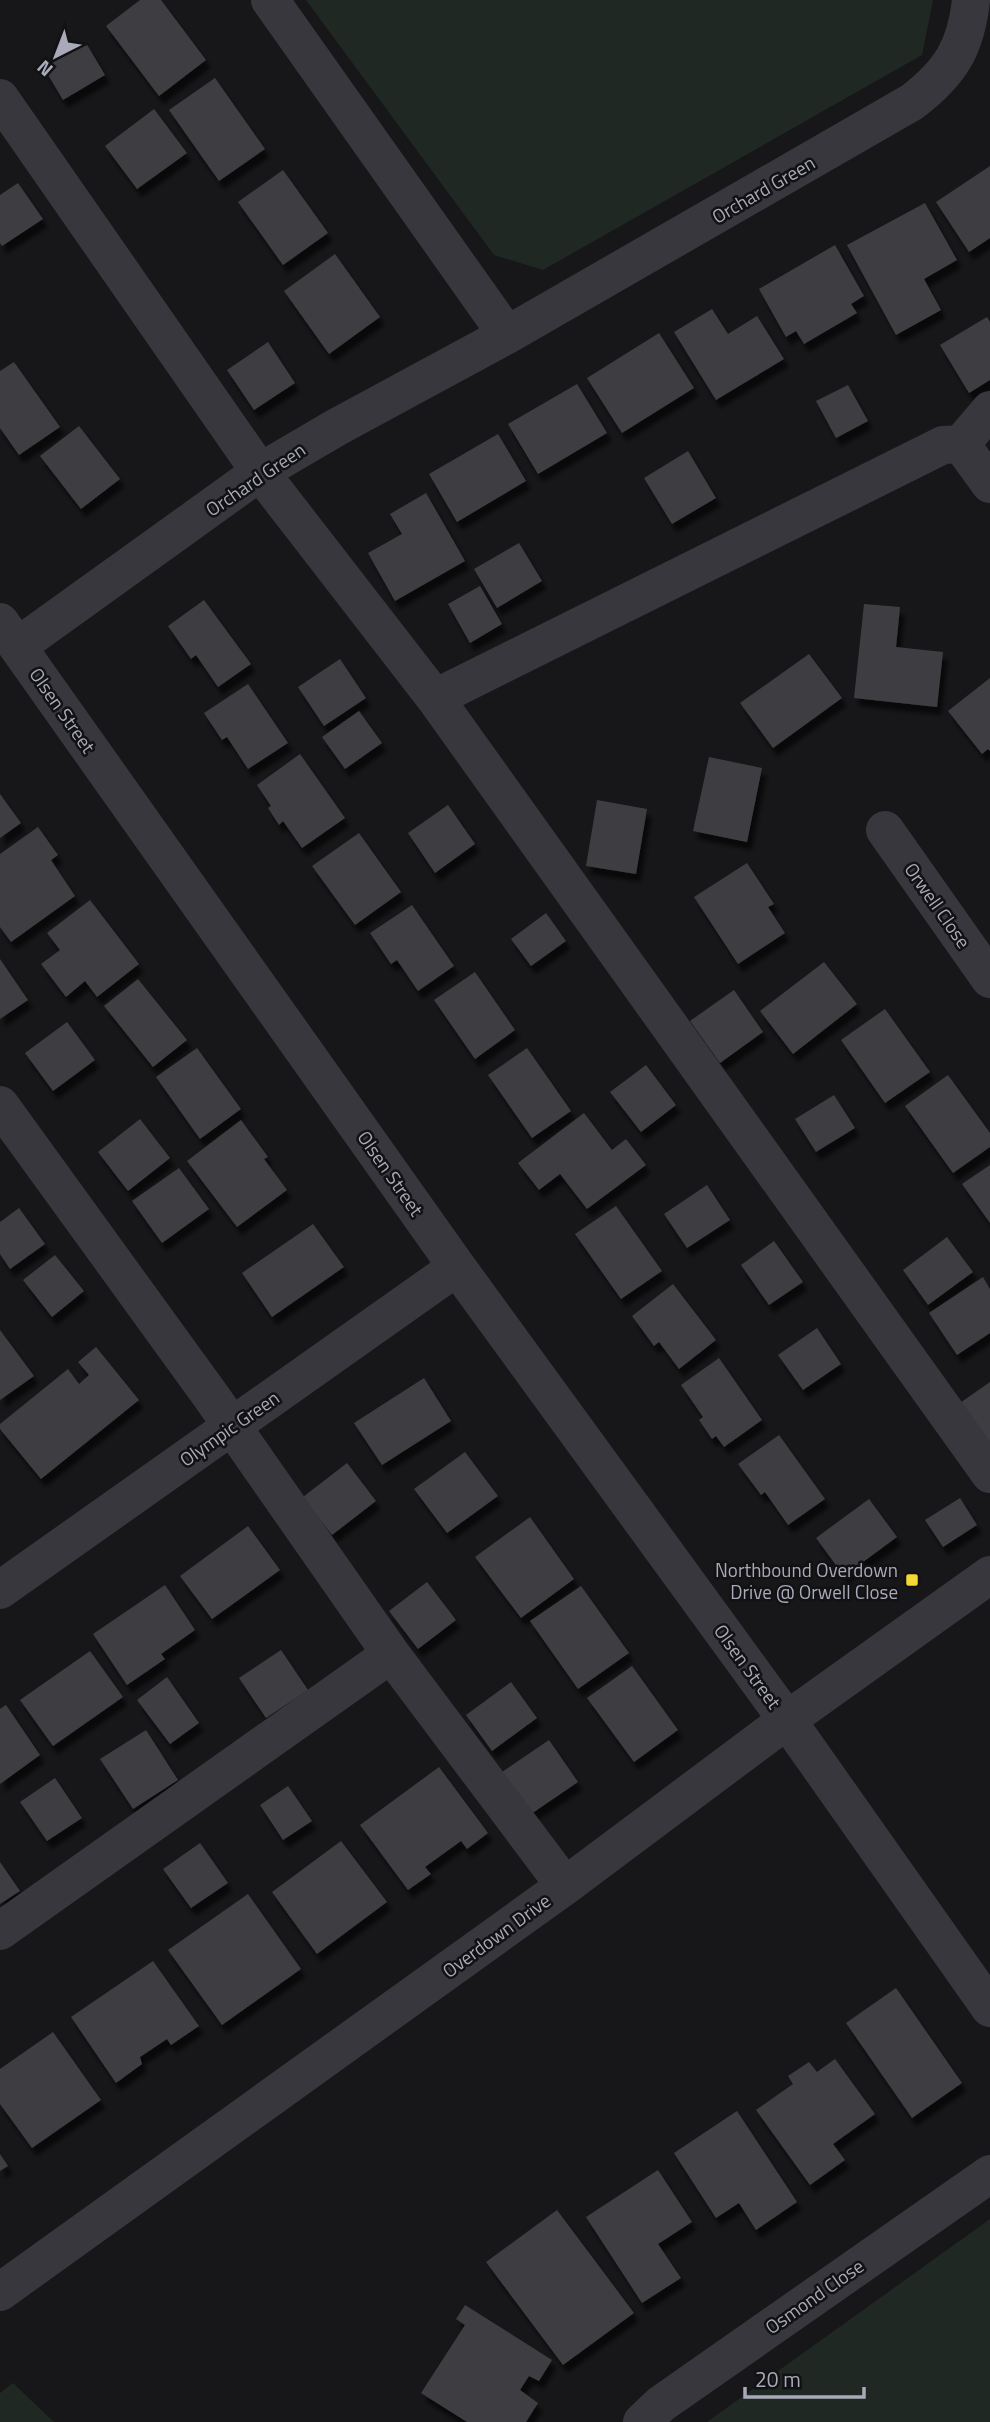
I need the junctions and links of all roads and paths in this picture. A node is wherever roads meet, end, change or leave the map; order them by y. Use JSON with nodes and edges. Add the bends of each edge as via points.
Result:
{"nodes":[{"id":1,"x":270,"y":0,"type":"edge"},
{"id":2,"x":971,"y":0,"type":"edge"},
{"id":3,"x":0,"y":98,"type":"edge"},
{"id":4,"x":507,"y":335,"type":"junction"},
{"id":5,"x":990,"y":410,"type":"edge"},
{"id":6,"x":961,"y":444,"type":"junction"},
{"id":7,"x":260,"y":472,"type":"junction"},
{"id":8,"x":990,"y":484,"type":"edge"},
{"id":9,"x":9,"y":634,"type":"edge"},
{"id":10,"x":435,"y":698,"type":"junction"},
{"id":11,"x":885,"y":830,"type":"dead end"},
{"id":12,"x":990,"y":979,"type":"edge"},
{"id":13,"x":0,"y":1105,"type":"edge"},
{"id":14,"x":457,"y":1266,"type":"junction"},
{"id":15,"x":232,"y":1426,"type":"junction"},
{"id":16,"x":990,"y":1474,"type":"edge"},
{"id":17,"x":990,"y":1575,"type":"edge"},
{"id":18,"x":0,"y":1590,"type":"edge"},
{"id":19,"x":391,"y":1654,"type":"junction"},
{"id":20,"x":787,"y":1720,"type":"junction"},
{"id":21,"x":565,"y":1886,"type":"junction"},
{"id":22,"x":0,"y":1931,"type":"edge"},
{"id":23,"x":990,"y":2008,"type":"edge"},
{"id":24,"x":990,"y":2174,"type":"edge"},
{"id":25,"x":0,"y":2292,"type":"edge"},
{"id":26,"x":642,"y":2422,"type":"edge"}],
"edges":[{"from":1,"to":4,"type":"street"},
{"from":2,"to":4,"type":"street","name":"Orchard Green","via":[[959,51],[933,86],[912,102]]},
{"from":3,"to":7,"type":"street"},
{"from":4,"to":7,"type":"street","name":"Orchard Green"},
{"from":5,"to":6,"type":"street"},
{"from":6,"to":8,"type":"street"},
{"from":6,"to":10,"type":"street","via":[[943,445]]},
{"from":7,"to":9,"type":"street","name":"Orchard Green"},
{"from":7,"to":10,"type":"street"},
{"from":9,"to":14,"type":"street","name":"Olsen Street"},
{"from":10,"to":16,"type":"street"},
{"from":11,"to":12,"type":"street","name":"Orwell Close"},
{"from":13,"to":15,"type":"street"},
{"from":14,"to":15,"type":"street","name":"Olympic Green"},
{"from":14,"to":20,"type":"street","name":"Olsen Street"},
{"from":15,"to":18,"type":"street","name":"Olympic Green"},
{"from":15,"to":19,"type":"street"},
{"from":17,"to":20,"type":"street","name":"Overdown Drive"},
{"from":19,"to":21,"type":"street"},
{"from":19,"to":22,"type":"street"},
{"from":20,"to":21,"type":"street","name":"Overdown Drive"},
{"from":20,"to":23,"type":"street"},
{"from":21,"to":25,"type":"street","name":"Overdown Drive"},
{"from":24,"to":26,"type":"street","name":"Osmond Close","via":[[661,2404]]}]}
